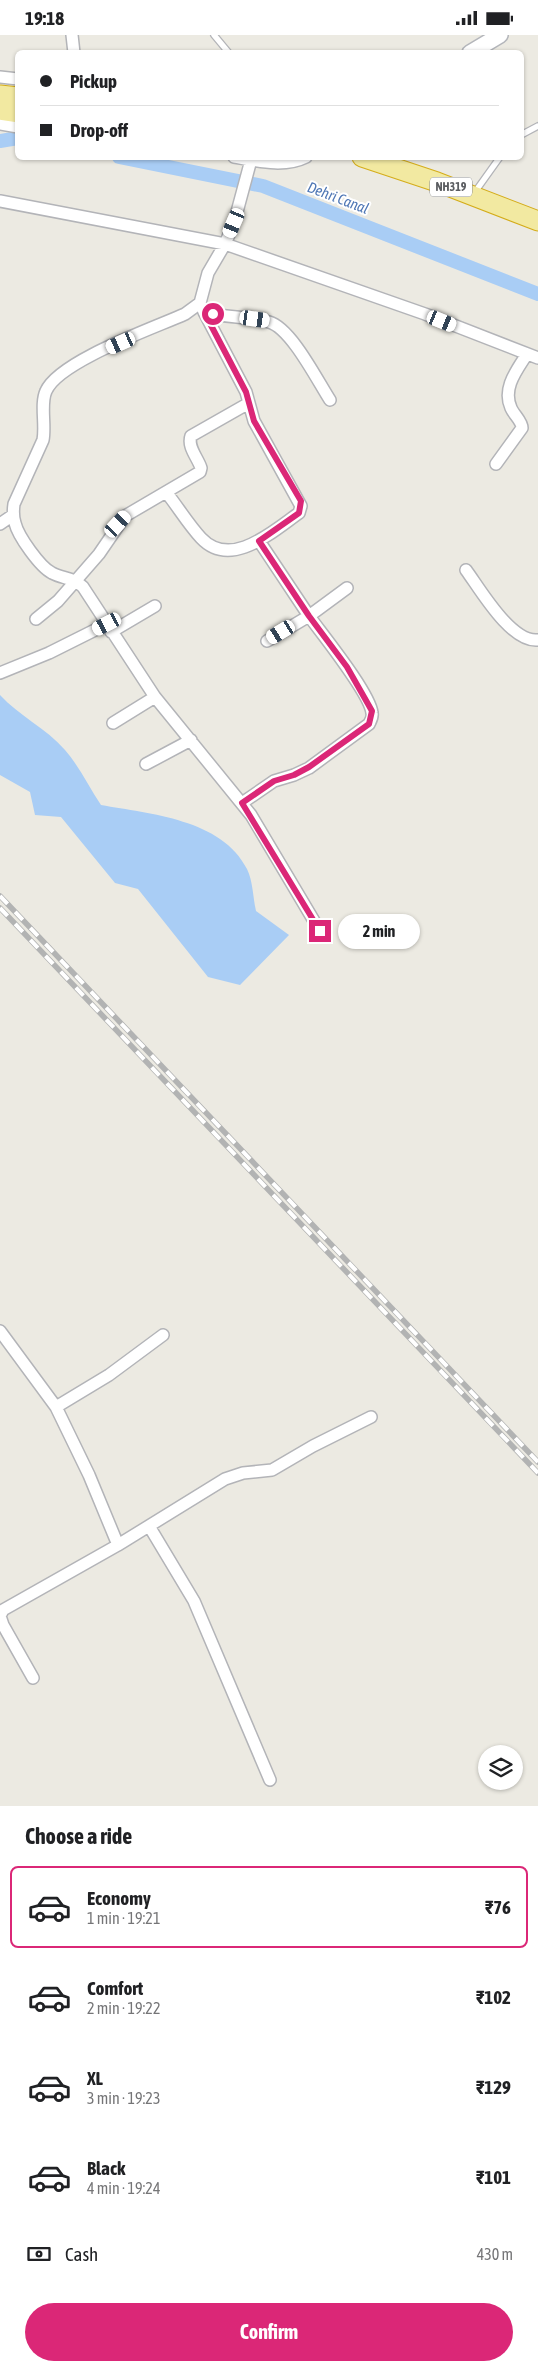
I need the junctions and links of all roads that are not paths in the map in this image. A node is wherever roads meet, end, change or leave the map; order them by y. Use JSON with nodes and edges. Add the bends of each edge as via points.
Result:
{"nodes":[{"id":1,"x":72,"y":35,"type":"edge"},
{"id":2,"x":214,"y":35,"type":"edge"},
{"id":3,"x":500,"y":35,"type":"edge"},
{"id":4,"x":74,"y":50,"type":"edge"},
{"id":5,"x":226,"y":50,"type":"edge"},
{"id":6,"x":475,"y":50,"type":"edge"},
{"id":7,"x":0,"y":77,"type":"edge"},
{"id":8,"x":15,"y":79,"type":"edge"},
{"id":9,"x":0,"y":95,"type":"edge"},
{"id":10,"x":15,"y":97,"type":"edge"},
{"id":11,"x":0,"y":110,"type":"edge"},
{"id":12,"x":15,"y":112,"type":"edge"},
{"id":13,"x":0,"y":125,"type":"edge"},
{"id":14,"x":538,"y":125,"type":"edge"},
{"id":15,"x":15,"y":127,"type":"edge"},
{"id":16,"x":524,"y":133,"type":"edge"},
{"id":17,"x":240,"y":160,"type":"edge"},
{"id":18,"x":297,"y":160,"type":"edge"},
{"id":19,"x":373,"y":160,"type":"edge"},
{"id":20,"x":498,"y":160,"type":"edge"},
{"id":21,"x":250,"y":165,"type":"junction"},
{"id":22,"x":472,"y":196,"type":"junction"},
{"id":23,"x":0,"y":201,"type":"edge"},
{"id":24,"x":538,"y":221,"type":"edge"},
{"id":25,"x":225,"y":244,"type":"junction"},
{"id":26,"x":202,"y":308,"type":"junction"},
{"id":27,"x":533,"y":356,"type":"edge"},
{"id":28,"x":330,"y":400,"type":"dead end"},
{"id":29,"x":249,"y":403,"type":"junction"},
{"id":30,"x":496,"y":464,"type":"dead end"},
{"id":31,"x":166,"y":492,"type":"junction"},
{"id":32,"x":13,"y":515,"type":"junction"},
{"id":33,"x":0,"y":524,"type":"edge"},
{"id":34,"x":259,"y":541,"type":"junction"},
{"id":35,"x":466,"y":570,"type":"dead end"},
{"id":36,"x":76,"y":580,"type":"junction"},
{"id":37,"x":347,"y":588,"type":"dead end"},
{"id":38,"x":155,"y":605,"type":"dead end"},
{"id":39,"x":309,"y":616,"type":"junction"},
{"id":40,"x":36,"y":619,"type":"dead end"},
{"id":41,"x":109,"y":628,"type":"junction"},
{"id":42,"x":538,"y":640,"type":"edge"},
{"id":43,"x":267,"y":641,"type":"dead end"},
{"id":44,"x":0,"y":673,"type":"edge"},
{"id":45,"x":155,"y":697,"type":"junction"},
{"id":46,"x":113,"y":723,"type":"dead end"},
{"id":47,"x":191,"y":740,"type":"junction"},
{"id":48,"x":146,"y":764,"type":"dead end"},
{"id":49,"x":242,"y":803,"type":"junction"},
{"id":50,"x":320,"y":931,"type":"dead end"},
{"id":51,"x":0,"y":1331,"type":"edge"},
{"id":52,"x":163,"y":1335,"type":"dead end"},
{"id":53,"x":56,"y":1407,"type":"junction"},
{"id":54,"x":371,"y":1417,"type":"dead end"},
{"id":55,"x":149,"y":1526,"type":"junction"},
{"id":56,"x":118,"y":1545,"type":"junction"},
{"id":57,"x":34,"y":1678,"type":"dead end"},
{"id":58,"x":270,"y":1780,"type":"dead end"}],
"edges":[{"from":1,"to":4,"type":"street"},
{"from":2,"to":5,"type":"lane"},
{"from":3,"to":6,"type":"main road"},
{"from":7,"to":8,"type":"street"},
{"from":9,"to":10,"type":"highway"},
{"from":11,"to":12,"type":"highway"},
{"from":13,"to":15,"type":"street"},
{"from":14,"to":16,"type":"lane"},
{"from":17,"to":21,"type":"street"},
{"from":18,"to":21,"type":"street"},
{"from":19,"to":22,"type":"highway","number":"NH319"},
{"from":20,"to":22,"type":"lane"},
{"from":21,"to":25,"type":"street"},
{"from":22,"to":24,"type":"highway","number":"NH319"},
{"from":23,"to":25,"type":"street"},
{"from":25,"to":26,"type":"street","via":[[208,273]]},
{"from":25,"to":27,"type":"street","via":[[425,314]]},
{"from":26,"to":28,"type":"street","via":[[267,321],[282,328]]},
{"from":26,"to":29,"type":"street"},
{"from":26,"to":32,"type":"street","via":[[73,364],[51,382],[45,392],[45,431],[14,504]]},
{"from":27,"to":30,"type":"street","via":[[514,375],[508,394],[522,428]]},
{"from":29,"to":31,"type":"street","via":[[191,436],[190,446],[199,462],[200,472]]},
{"from":29,"to":34,"type":"street","via":[[254,421],[302,506],[299,513]]},
{"from":31,"to":34,"type":"street","via":[[201,539],[211,547],[241,548]]},
{"from":31,"to":36,"type":"street","via":[[124,516],[99,554]]},
{"from":32,"to":33,"type":"street"},
{"from":32,"to":36,"type":"street","via":[[20,536],[42,567]]},
{"from":34,"to":39,"type":"street"},
{"from":35,"to":42,"type":"street","via":[[512,629],[526,639]]},
{"from":36,"to":40,"type":"street"},
{"from":36,"to":41,"type":"street"},
{"from":37,"to":39,"type":"street"},
{"from":38,"to":41,"type":"street"},
{"from":39,"to":43,"type":"street"},
{"from":39,"to":49,"type":"street","via":[[358,685],[372,711],[372,719],[309,767],[274,781]]},
{"from":41,"to":44,"type":"street"},
{"from":41,"to":45,"type":"street"},
{"from":45,"to":46,"type":"street"},
{"from":45,"to":47,"type":"street"},
{"from":47,"to":48,"type":"street"},
{"from":47,"to":49,"type":"street"},
{"from":49,"to":50,"type":"street"},
{"from":51,"to":53,"type":"street"},
{"from":52,"to":53,"type":"street","via":[[109,1375]]},
{"from":53,"to":56,"type":"street"},
{"from":54,"to":55,"type":"street","via":[[272,1470],[243,1473],[225,1479]]},
{"from":55,"to":56,"type":"street"},
{"from":55,"to":58,"type":"street","via":[[194,1601]]},
{"from":56,"to":57,"type":"street","via":[[3,1610],[0,1616],[3,1625]]}]}
